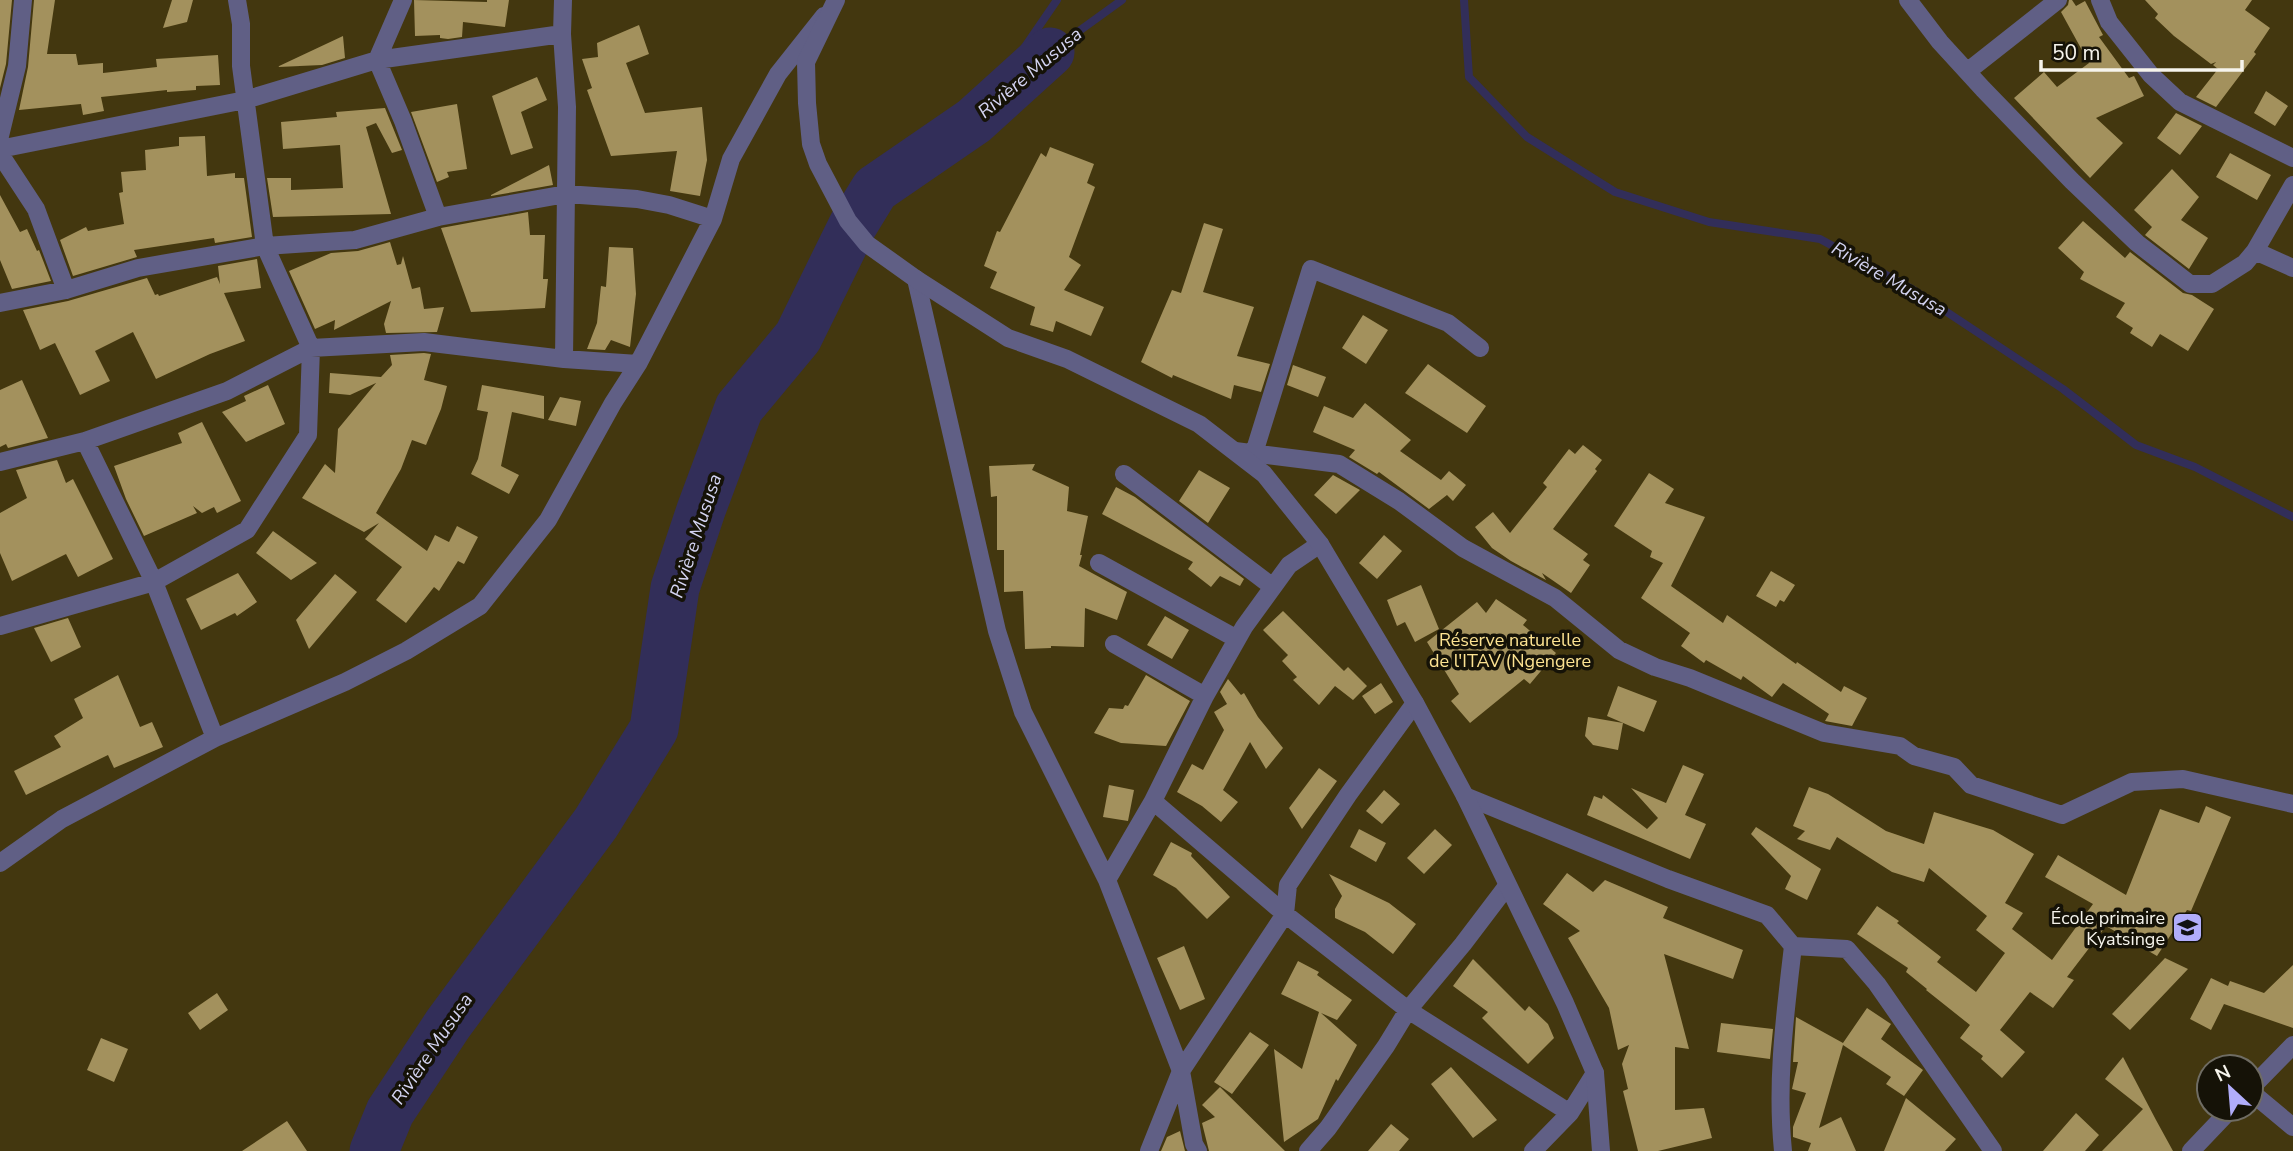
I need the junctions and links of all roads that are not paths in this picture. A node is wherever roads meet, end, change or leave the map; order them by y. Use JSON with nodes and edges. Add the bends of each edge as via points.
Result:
{"nodes":[{"id":1,"x":23,"y":0,"type":"edge"},
{"id":2,"x":237,"y":0,"type":"edge"},
{"id":3,"x":402,"y":0,"type":"edge"},
{"id":4,"x":563,"y":0,"type":"edge"},
{"id":5,"x":1908,"y":0,"type":"edge"},
{"id":6,"x":2058,"y":0,"type":"edge"},
{"id":7,"x":2100,"y":0,"type":"edge"},
{"id":8,"x":834,"y":3,"type":"edge"},
{"id":9,"x":562,"y":34,"type":"junction"},
{"id":10,"x":377,"y":60,"type":"junction"},
{"id":11,"x":1968,"y":71,"type":"junction"},
{"id":12,"x":245,"y":100,"type":"junction"},
{"id":13,"x":0,"y":136,"type":"edge"},
{"id":14,"x":0,"y":149,"type":"edge"},
{"id":15,"x":0,"y":154,"type":"edge"},
{"id":16,"x":2293,"y":158,"type":"edge"},
{"id":17,"x":2293,"y":185,"type":"edge"},
{"id":18,"x":566,"y":194,"type":"junction"},
{"id":19,"x":438,"y":217,"type":"junction"},
{"id":20,"x":713,"y":219,"type":"junction"},
{"id":21,"x":264,"y":246,"type":"junction"},
{"id":22,"x":2255,"y":251,"type":"junction"},
{"id":23,"x":2293,"y":268,"type":"edge"},
{"id":24,"x":916,"y":279,"type":"junction"},
{"id":25,"x":66,"y":290,"type":"junction"},
{"id":26,"x":0,"y":303,"type":"edge"},
{"id":27,"x":310,"y":348,"type":"junction"},
{"id":28,"x":1480,"y":348,"type":"dead end"},
{"id":29,"x":564,"y":359,"type":"junction"},
{"id":30,"x":638,"y":364,"type":"junction"},
{"id":31,"x":85,"y":441,"type":"junction"},
{"id":32,"x":1235,"y":451,"type":"junction"},
{"id":33,"x":1254,"y":453,"type":"junction"},
{"id":34,"x":0,"y":462,"type":"edge"},
{"id":35,"x":1124,"y":474,"type":"dead end"},
{"id":36,"x":1321,"y":544,"type":"junction"},
{"id":37,"x":1099,"y":563,"type":"dead end"},
{"id":38,"x":154,"y":582,"type":"junction"},
{"id":39,"x":1273,"y":587,"type":"junction"},
{"id":40,"x":0,"y":626,"type":"edge"},
{"id":41,"x":1237,"y":639,"type":"junction"},
{"id":42,"x":1114,"y":643,"type":"dead end"},
{"id":43,"x":1205,"y":696,"type":"junction"},
{"id":44,"x":1415,"y":703,"type":"junction"},
{"id":45,"x":215,"y":738,"type":"junction"},
{"id":46,"x":1465,"y":796,"type":"junction"},
{"id":47,"x":1153,"y":801,"type":"junction"},
{"id":48,"x":2293,"y":804,"type":"edge"},
{"id":49,"x":0,"y":863,"type":"edge"},
{"id":50,"x":1107,"y":880,"type":"junction"},
{"id":51,"x":1507,"y":886,"type":"junction"},
{"id":52,"x":1285,"y":914,"type":"junction"},
{"id":53,"x":1793,"y":946,"type":"junction"},
{"id":54,"x":1408,"y":1010,"type":"junction"},
{"id":55,"x":2293,"y":1045,"type":"edge"},
{"id":56,"x":1181,"y":1071,"type":"junction"},
{"id":57,"x":1595,"y":1073,"type":"junction"},
{"id":58,"x":2265,"y":1075,"type":"edge"},
{"id":59,"x":2265,"y":1102,"type":"edge"},
{"id":60,"x":1570,"y":1113,"type":"junction"},
{"id":61,"x":2218,"y":1123,"type":"edge"},
{"id":62,"x":2293,"y":1127,"type":"edge"},
{"id":63,"x":1149,"y":1151,"type":"edge"},
{"id":64,"x":1198,"y":1151,"type":"edge"},
{"id":65,"x":1308,"y":1151,"type":"edge"},
{"id":66,"x":1533,"y":1151,"type":"edge"},
{"id":67,"x":1601,"y":1151,"type":"edge"},
{"id":68,"x":1783,"y":1151,"type":"edge"},
{"id":69,"x":1993,"y":1151,"type":"edge"},
{"id":70,"x":2191,"y":1151,"type":"edge"}],
"edges":[{"from":1,"to":13,"type":"street","via":[[16,66]]},
{"from":2,"to":12,"type":"street"},
{"from":3,"to":10,"type":"street"},
{"from":4,"to":9,"type":"street"},
{"from":5,"to":11,"type":"street"},
{"from":6,"to":11,"type":"street"},
{"from":7,"to":16,"type":"street","via":[[2109,22],[2151,75],[2180,102]]},
{"from":8,"to":20,"type":"street","via":[[778,74],[731,159]]},
{"from":8,"to":24,"type":"street","via":[[806,62],[811,144],[848,221],[867,244]]},
{"from":9,"to":10,"type":"street"},
{"from":9,"to":18,"type":"street"},
{"from":10,"to":12,"type":"street"},
{"from":10,"to":19,"type":"street"},
{"from":11,"to":22,"type":"street","via":[[2072,181],[2137,243],[2190,284],[2212,284]]},
{"from":12,"to":14,"type":"street"},
{"from":12,"to":21,"type":"street"},
{"from":15,"to":25,"type":"street","via":[[36,209]]},
{"from":17,"to":22,"type":"street"},
{"from":18,"to":19,"type":"street"},
{"from":18,"to":20,"type":"street","via":[[669,205]]},
{"from":18,"to":29,"type":"street"},
{"from":19,"to":21,"type":"street","via":[[355,240]]},
{"from":20,"to":30,"type":"street"},
{"from":21,"to":25,"type":"street","via":[[138,268]]},
{"from":21,"to":27,"type":"street"},
{"from":22,"to":23,"type":"street"},
{"from":24,"to":32,"type":"street","via":[[1007,338],[1067,359],[1199,424]]},
{"from":24,"to":50,"type":"street","via":[[997,631],[1023,712]]},
{"from":25,"to":26,"type":"street"},
{"from":27,"to":29,"type":"street","via":[[424,342]]},
{"from":27,"to":31,"type":"street","via":[[227,391]]},
{"from":27,"to":38,"type":"street","via":[[308,435],[247,530]]},
{"from":28,"to":33,"type":"street","via":[[1448,323],[1311,269]]},
{"from":29,"to":30,"type":"street"},
{"from":30,"to":45,"type":"street","via":[[548,520],[480,606],[345,682]]},
{"from":31,"to":34,"type":"street"},
{"from":31,"to":38,"type":"street"},
{"from":32,"to":33,"type":"street"},
{"from":32,"to":36,"type":"street","via":[[1264,474]]},
{"from":33,"to":48,"type":"street","via":[[1339,464],[1463,548],[1555,598],[1619,650],[1824,733],[1900,746],[1914,756],[1954,767],[1971,785],[2062,815],[2132,782],[2182,779]]},
{"from":35,"to":39,"type":"street"},
{"from":36,"to":39,"type":"street","via":[[1289,565]]},
{"from":36,"to":44,"type":"street"},
{"from":37,"to":41,"type":"street"},
{"from":38,"to":40,"type":"street"},
{"from":38,"to":45,"type":"street"},
{"from":39,"to":41,"type":"street"},
{"from":41,"to":43,"type":"street"},
{"from":42,"to":43,"type":"street"},
{"from":43,"to":47,"type":"street"},
{"from":44,"to":46,"type":"street"},
{"from":44,"to":52,"type":"street","via":[[1288,885]]},
{"from":45,"to":49,"type":"street","via":[[62,819]]},
{"from":46,"to":51,"type":"street"},
{"from":46,"to":53,"type":"street","via":[[1767,915]]},
{"from":47,"to":50,"type":"street"},
{"from":47,"to":52,"type":"street"},
{"from":50,"to":56,"type":"street"},
{"from":51,"to":54,"type":"street"},
{"from":51,"to":57,"type":"street"},
{"from":52,"to":54,"type":"street"},
{"from":52,"to":56,"type":"street"},
{"from":53,"to":68,"type":"street","via":[[1782,1041],[1779,1110]]},
{"from":53,"to":69,"type":"street","via":[[1847,949],[1877,984]]},
{"from":54,"to":60,"type":"street"},
{"from":54,"to":65,"type":"street"},
{"from":55,"to":58,"type":"street"},
{"from":56,"to":63,"type":"street"},
{"from":56,"to":64,"type":"street"},
{"from":57,"to":60,"type":"street"},
{"from":57,"to":67,"type":"street"},
{"from":59,"to":62,"type":"street"},
{"from":60,"to":66,"type":"street"},
{"from":61,"to":70,"type":"street"}]}
